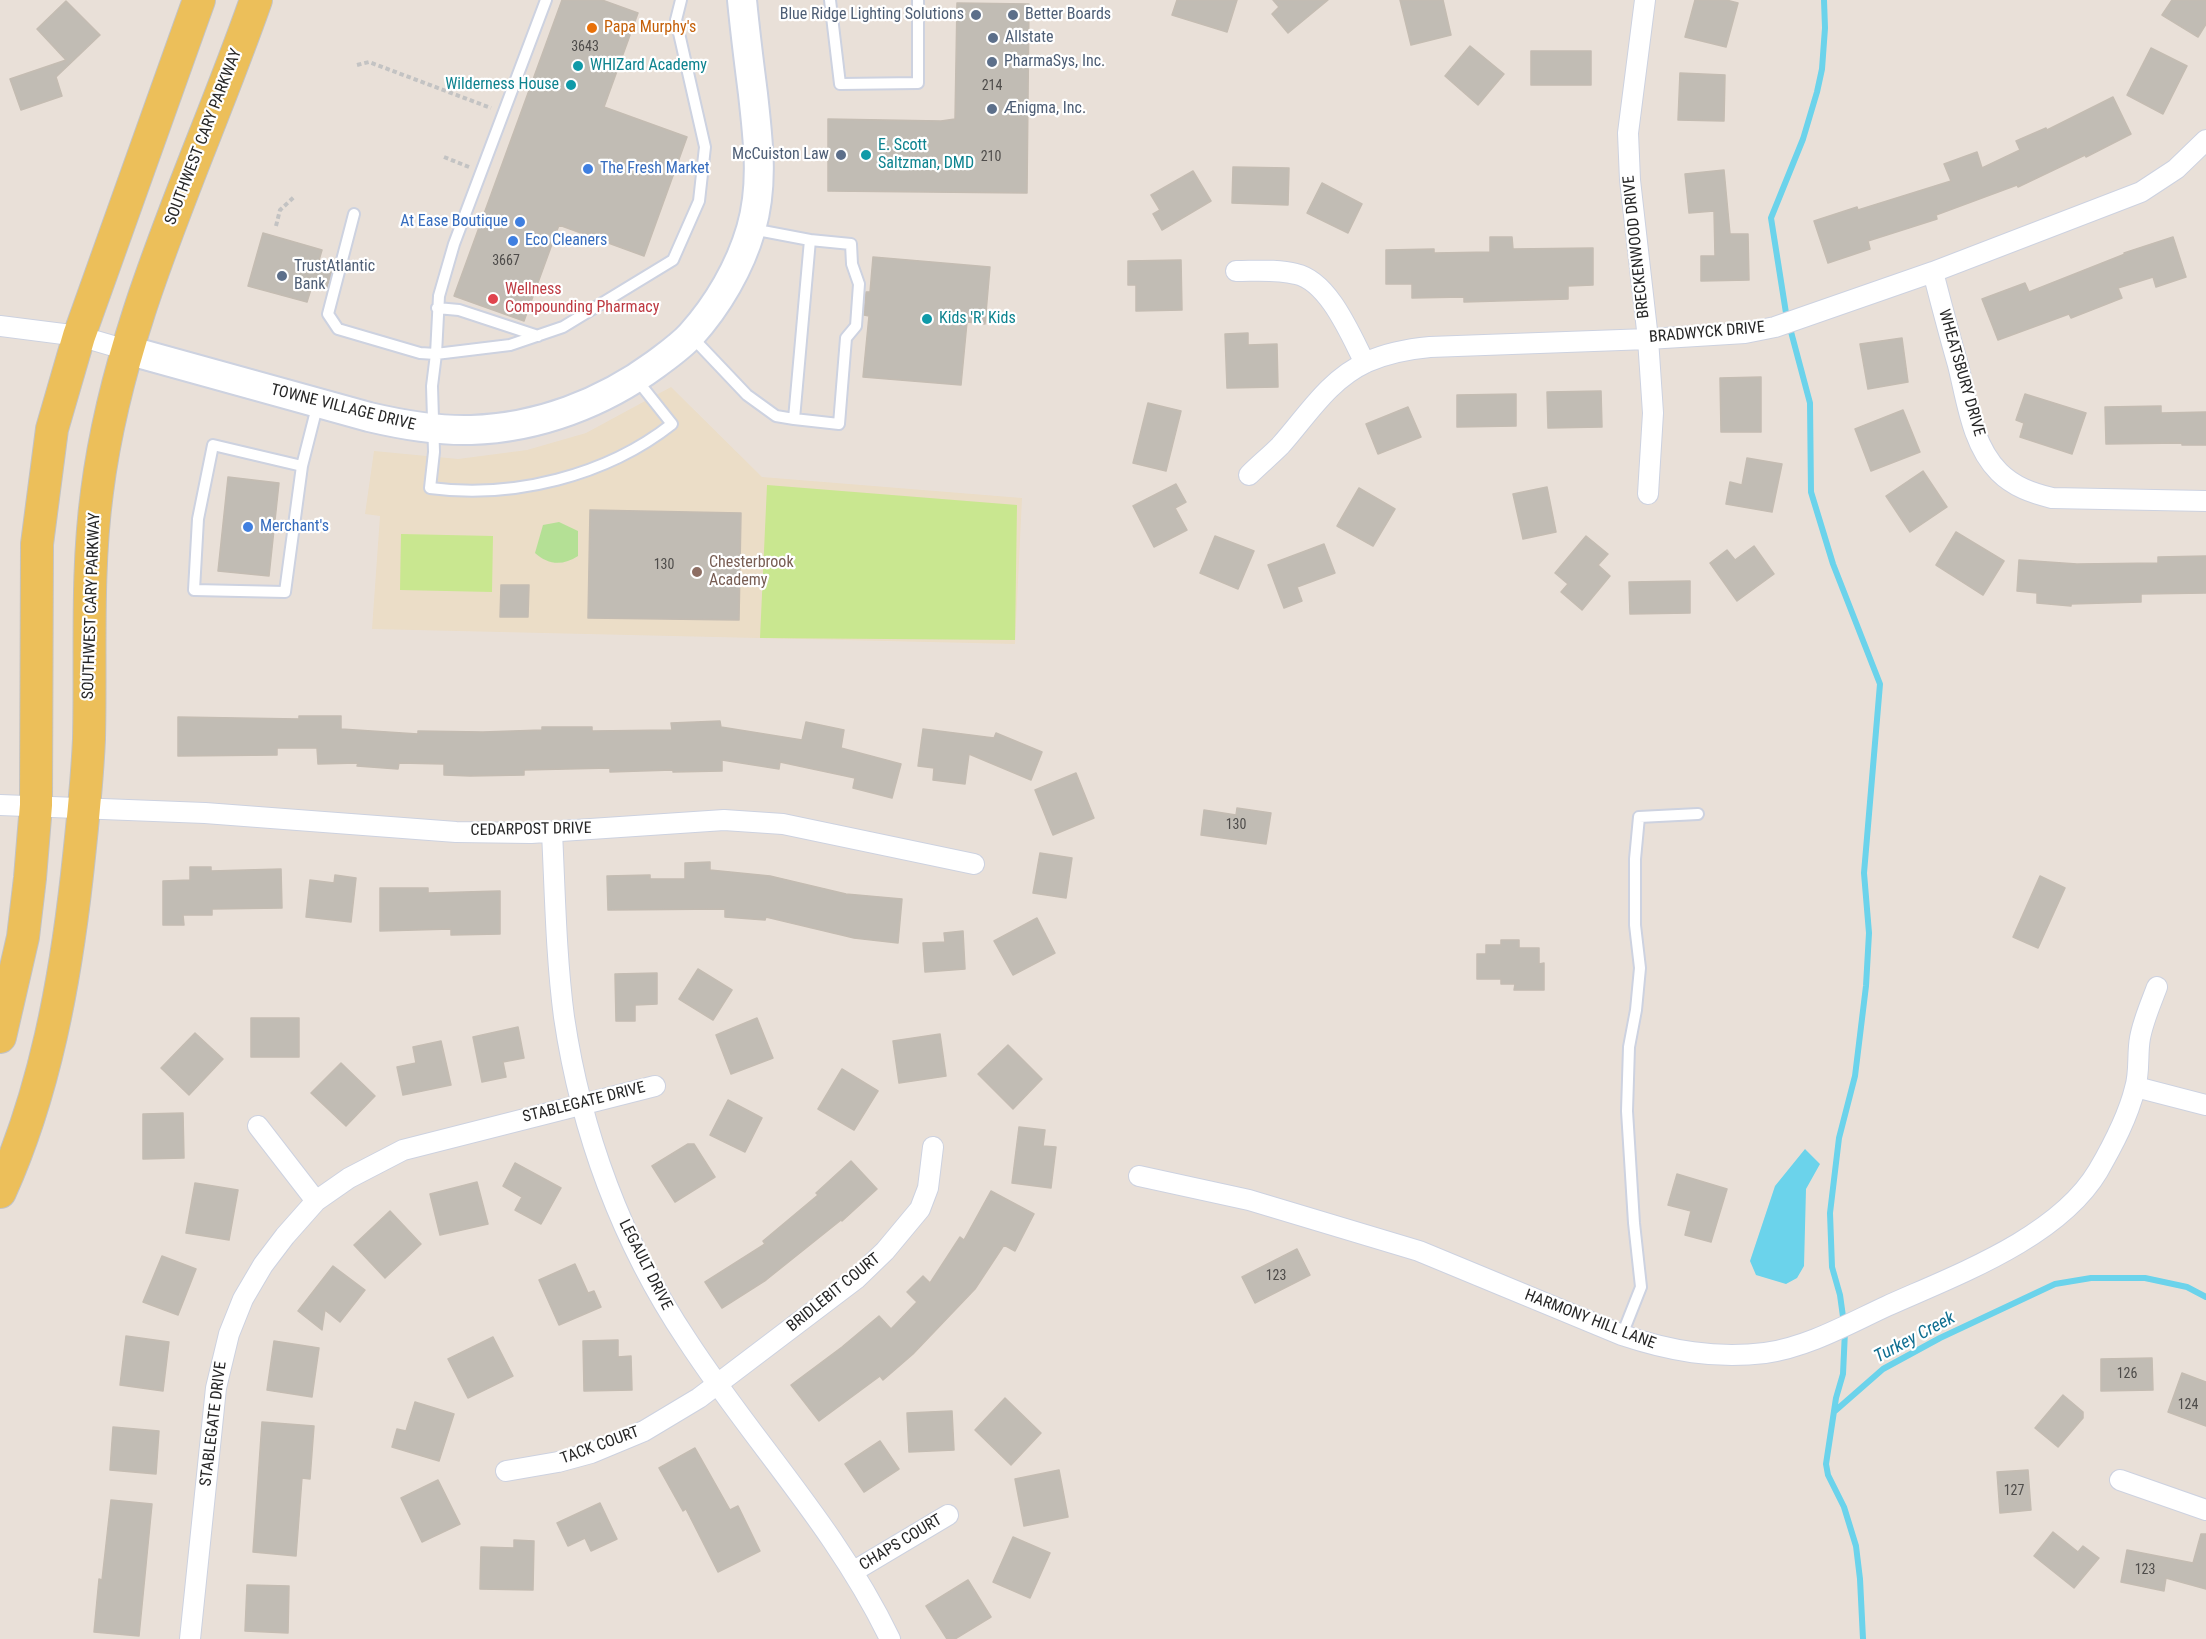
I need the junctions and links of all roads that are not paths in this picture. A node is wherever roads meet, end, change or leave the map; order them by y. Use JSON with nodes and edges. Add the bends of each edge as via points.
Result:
{"nodes":[{"id":1,"x":199,"y":0,"type":"edge"},
{"id":2,"x":256,"y":0,"type":"edge"},
{"id":3,"x":546,"y":0,"type":"edge"},
{"id":4,"x":681,"y":0,"type":"edge"},
{"id":5,"x":742,"y":0,"type":"edge"},
{"id":6,"x":830,"y":0,"type":"edge"},
{"id":7,"x":918,"y":0,"type":"edge"},
{"id":8,"x":1644,"y":0,"type":"edge"},
{"id":9,"x":2206,"y":140,"type":"edge"},
{"id":10,"x":354,"y":214,"type":"dead end"},
{"id":11,"x":751,"y":229,"type":"junction"},
{"id":12,"x":810,"y":240,"type":"junction"},
{"id":13,"x":1236,"y":271,"type":"dead end"},
{"id":14,"x":1933,"y":272,"type":"junction"},
{"id":15,"x":437,"y":308,"type":"junction"},
{"id":16,"x":0,"y":326,"type":"edge"},
{"id":17,"x":79,"y":336,"type":"junction"},
{"id":18,"x":538,"y":336,"type":"junction"},
{"id":19,"x":691,"y":336,"type":"junction"},
{"id":20,"x":1648,"y":339,"type":"junction"},
{"id":21,"x":127,"y":350,"type":"junction"},
{"id":22,"x":436,"y":354,"type":"junction"},
{"id":23,"x":1365,"y":363,"type":"junction"},
{"id":24,"x":636,"y":378,"type":"junction"},
{"id":25,"x":318,"y":403,"type":"junction"},
{"id":26,"x":794,"y":419,"type":"junction"},
{"id":27,"x":433,"y":429,"type":"junction"},
{"id":28,"x":302,"y":466,"type":"junction"},
{"id":29,"x":1249,"y":475,"type":"dead end"},
{"id":30,"x":1648,"y":494,"type":"dead end"},
{"id":31,"x":2206,"y":501,"type":"edge"},
{"id":32,"x":0,"y":805,"type":"edge"},
{"id":33,"x":36,"y":805,"type":"junction"},
{"id":34,"x":85,"y":808,"type":"junction"},
{"id":35,"x":1698,"y":814,"type":"dead end"},
{"id":36,"x":552,"y":831,"type":"junction"},
{"id":37,"x":974,"y":864,"type":"dead end"},
{"id":38,"x":2157,"y":987,"type":"dead end"},
{"id":39,"x":0,"y":1037,"type":"edge"},
{"id":40,"x":655,"y":1086,"type":"dead end"},
{"id":41,"x":2136,"y":1087,"type":"junction"},
{"id":42,"x":581,"y":1104,"type":"junction"},
{"id":43,"x":2206,"y":1105,"type":"edge"},
{"id":44,"x":258,"y":1126,"type":"dead end"},
{"id":45,"x":933,"y":1147,"type":"dead end"},
{"id":46,"x":1139,"y":1176,"type":"dead end"},
{"id":47,"x":0,"y":1192,"type":"edge"},
{"id":48,"x":316,"y":1201,"type":"junction"},
{"id":49,"x":1622,"y":1335,"type":"junction"},
{"id":50,"x":717,"y":1384,"type":"junction"},
{"id":51,"x":506,"y":1471,"type":"dead end"},
{"id":52,"x":2121,"y":1480,"type":"dead end"},
{"id":53,"x":2206,"y":1510,"type":"edge"},
{"id":54,"x":948,"y":1515,"type":"dead end"},
{"id":55,"x":854,"y":1571,"type":"junction"},
{"id":56,"x":190,"y":1639,"type":"edge"},
{"id":57,"x":890,"y":1639,"type":"edge"}],
"edges":[{"from":1,"to":17,"type":"main road"},
{"from":2,"to":21,"type":"main road","name":"SOUTHWEST CARY PARKWAY","via":[[176,206]]},
{"from":3,"to":15,"type":"lane","via":[[454,244]]},
{"from":4,"to":18,"type":"lane","via":[[676,20],[705,147],[699,201],[673,260],[563,327]]},
{"from":5,"to":11,"type":"street","name":"TOWNE VILLAGE DRIVE","via":[[761,160]]},
{"from":6,"to":7,"type":"lane","via":[[840,84],[918,83]]},
{"from":8,"to":20,"type":"street","name":"BRECKENWOOD DRIVE","via":[[1628,134]]},
{"from":9,"to":14,"type":"street","name":"BRADWYCK DRIVE","via":[[2176,169],[2140,192]]},
{"from":10,"to":22,"type":"lane","via":[[328,314],[338,330]]},
{"from":11,"to":12,"type":"lane"},
{"from":11,"to":19,"type":"street","name":"TOWNE VILLAGE DRIVE","via":[[723,291]]},
{"from":12,"to":26,"type":"lane"},
{"from":12,"to":26,"type":"lane","via":[[851,244],[859,284],[856,326],[846,338],[838,424]]},
{"from":13,"to":23,"type":"street","via":[[1298,274],[1314,282],[1335,307]]},
{"from":14,"to":20,"type":"street","name":"BRADWYCK DRIVE","via":[[1775,327],[1745,333]]},
{"from":14,"to":31,"type":"street","name":"WHEATSBURY DRIVE","via":[[1971,418],[1986,456],[1999,472],[2029,492],[2052,498]]},
{"from":15,"to":18,"type":"lane","via":[[459,310]]},
{"from":15,"to":22,"type":"lane"},
{"from":16,"to":17,"type":"street"},
{"from":17,"to":21,"type":"street"},
{"from":17,"to":33,"type":"main road","via":[[52,429],[37,544]]},
{"from":18,"to":22,"type":"lane","via":[[510,345]]},
{"from":19,"to":24,"type":"street","name":"TOWNE VILLAGE DRIVE"},
{"from":19,"to":26,"type":"lane","via":[[747,395],[776,416]]},
{"from":20,"to":23,"type":"street","name":"BRADWYCK DRIVE","via":[[1430,346]]},
{"from":20,"to":30,"type":"street","name":"BRECKENWOOD DRIVE","via":[[1653,412]]},
{"from":21,"to":25,"type":"street","name":"TOWNE VILLAGE DRIVE"},
{"from":21,"to":34,"type":"main road","name":"SOUTHWEST CARY PARKWAY","via":[[107,433],[92,542]]},
{"from":22,"to":27,"type":"lane"},
{"from":23,"to":29,"type":"street","name":"BRADWYCK DRIVE","via":[[1321,396]]},
{"from":24,"to":27,"type":"street","name":"TOWNE VILLAGE DRIVE","via":[[604,396],[545,418],[472,430]]},
{"from":24,"to":27,"type":"lane","via":[[672,424],[651,441],[607,464],[553,480],[460,492],[430,488]]},
{"from":25,"to":27,"type":"street","name":"TOWNE VILLAGE DRIVE"},
{"from":25,"to":28,"type":"lane"},
{"from":28,"to":28,"type":"lane","via":[[213,445],[198,519],[194,590],[285,592]]},
{"from":32,"to":33,"type":"street","name":"CEDARPOST DRIVE"},
{"from":33,"to":34,"type":"street","name":"CEDARPOST DRIVE"},
{"from":33,"to":39,"type":"main road","via":[[23,937]]},
{"from":34,"to":36,"type":"street","name":"CEDARPOST DRIVE","via":[[456,832]]},
{"from":34,"to":47,"type":"main road","name":"SOUTHWEST CARY PARKWAY","via":[[69,946],[50,1043]]},
{"from":35,"to":49,"type":"lane","via":[[1639,817],[1635,925],[1640,968],[1629,1047],[1627,1111],[1641,1287]]},
{"from":36,"to":37,"type":"street","name":"CEDARPOST DRIVE","via":[[752,821]]},
{"from":36,"to":42,"type":"street","name":"LEGAULT DRIVE","via":[[558,962]]},
{"from":38,"to":41,"type":"street","name":"HARMONY HILL LANE","via":[[2140,1037]]},
{"from":40,"to":42,"type":"street","name":"STABLEGATE DRIVE"},
{"from":41,"to":43,"type":"street"},
{"from":41,"to":49,"type":"street","name":"HARMONY HILL LANE","via":[[2121,1129],[2076,1200],[2013,1247],[1809,1342],[1767,1353],[1696,1354],[1656,1347]]},
{"from":42,"to":48,"type":"street","name":"STABLEGATE DRIVE","via":[[403,1150],[349,1178]]},
{"from":42,"to":50,"type":"street","name":"LEGAULT DRIVE","via":[[593,1147],[629,1236],[656,1290]]},
{"from":44,"to":48,"type":"street"},
{"from":45,"to":50,"type":"street","name":"BRIDLEBIT COURT","via":[[928,1188],[920,1209],[885,1251],[856,1279]]},
{"from":46,"to":49,"type":"street","name":"HARMONY HILL LANE","via":[[1249,1200],[1419,1251]]},
{"from":48,"to":56,"type":"street","name":"STABLEGATE DRIVE","via":[[263,1265],[243,1299],[221,1361]]},
{"from":50,"to":51,"type":"street","name":"TACK COURT","via":[[644,1431],[618,1443],[558,1462]]},
{"from":50,"to":55,"type":"street","name":"LEGAULT DRIVE"},
{"from":52,"to":53,"type":"street"},
{"from":54,"to":55,"type":"street","name":"CHAPS COURT"},
{"from":55,"to":57,"type":"street","name":"LEGAULT DRIVE"}]}
